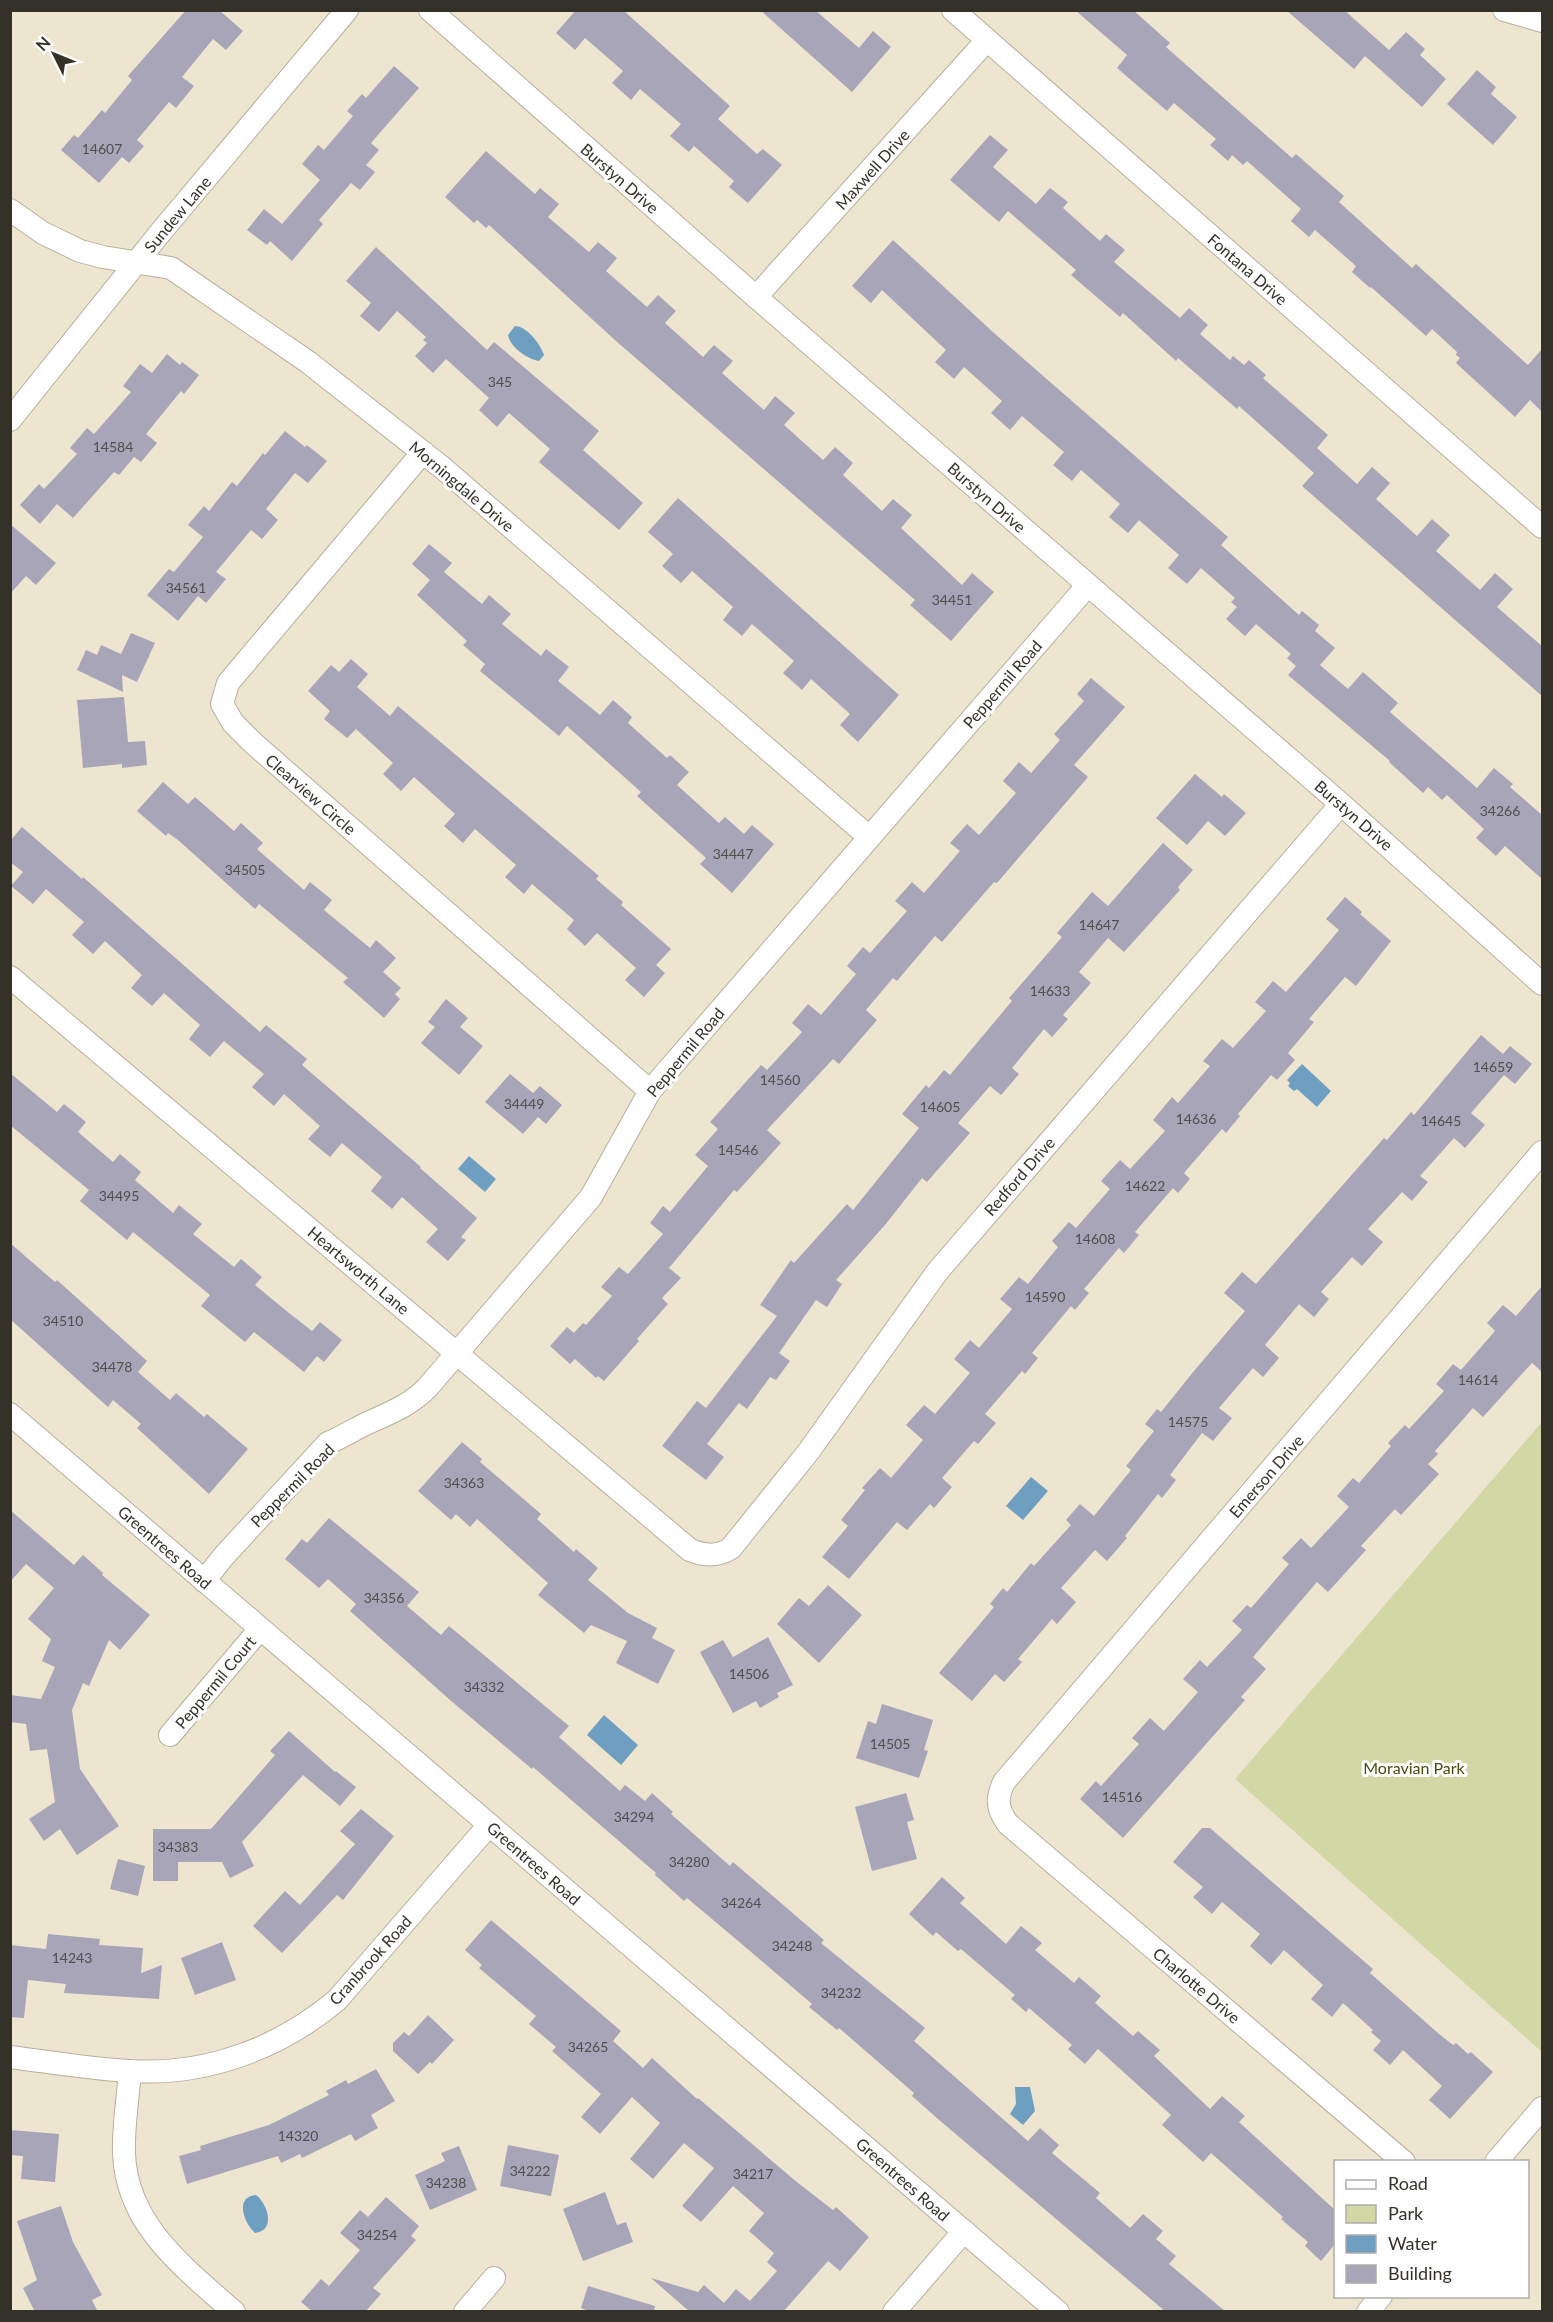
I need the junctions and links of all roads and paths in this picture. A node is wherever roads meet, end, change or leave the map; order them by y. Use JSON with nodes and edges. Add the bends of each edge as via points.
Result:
{"nodes":[{"id":1,"x":347,"y":10,"type":"edge"},
{"id":2,"x":430,"y":10,"type":"edge"},
{"id":3,"x":953,"y":10,"type":"edge"},
{"id":4,"x":1504,"y":10,"type":"edge"},
{"id":5,"x":1542,"y":21,"type":"edge"},
{"id":6,"x":987,"y":40,"type":"junction"},
{"id":7,"x":10,"y":210,"type":"edge"},
{"id":8,"x":137,"y":262,"type":"junction"},
{"id":9,"x":756,"y":297,"type":"junction"},
{"id":10,"x":10,"y":420,"type":"edge"},
{"id":11,"x":423,"y":452,"type":"junction"},
{"id":12,"x":1542,"y":527,"type":"edge"},
{"id":13,"x":1088,"y":585,"type":"junction"},
{"id":14,"x":1341,"y":804,"type":"junction"},
{"id":15,"x":869,"y":837,"type":"junction"},
{"id":16,"x":10,"y":977,"type":"edge"},
{"id":17,"x":1542,"y":984,"type":"edge"},
{"id":18,"x":650,"y":1091,"type":"junction"},
{"id":19,"x":1542,"y":1152,"type":"edge"},
{"id":20,"x":458,"y":1353,"type":"junction"},
{"id":21,"x":10,"y":1414,"type":"edge"},
{"id":22,"x":711,"y":1555,"type":"joint"},
{"id":23,"x":204,"y":1581,"type":"junction"},
{"id":24,"x":260,"y":1629,"type":"junction"},
{"id":25,"x":171,"y":1735,"type":"dead end"},
{"id":26,"x":998,"y":1804,"type":"joint"},
{"id":27,"x":489,"y":1825,"type":"junction"},
{"id":28,"x":10,"y":2057,"type":"edge"},
{"id":29,"x":130,"y":2071,"type":"junction"},
{"id":30,"x":1542,"y":2108,"type":"edge"},
{"id":31,"x":1402,"y":2160,"type":"edge"},
{"id":32,"x":1498,"y":2160,"type":"edge"},
{"id":33,"x":964,"y":2231,"type":"junction"},
{"id":34,"x":494,"y":2278,"type":"dead end"},
{"id":35,"x":1379,"y":2298,"type":"edge"},
{"id":36,"x":234,"y":2312,"type":"edge"},
{"id":37,"x":465,"y":2312,"type":"edge"},
{"id":38,"x":894,"y":2312,"type":"edge"},
{"id":39,"x":1058,"y":2312,"type":"edge"},
{"id":40,"x":1368,"y":2312,"type":"edge"}],
"edges":[{"from":1,"to":8,"type":"street","name":"Sundew Lane"},
{"from":2,"to":9,"type":"street","name":"Burstyn Drive"},
{"from":3,"to":6,"type":"street","name":"Fontana Drive"},
{"from":4,"to":5,"type":"street"},
{"from":6,"to":9,"type":"street","name":"Maxwell Drive"},
{"from":6,"to":12,"type":"street","name":"Fontana Drive"},
{"from":7,"to":8,"type":"street","name":"Morningdale Drive","via":[[43,233],[80,251]]},
{"from":8,"to":10,"type":"street","name":"Sundew Lane"},
{"from":8,"to":11,"type":"street","name":"Morningdale Drive","via":[[171,268],[226,304]]},
{"from":9,"to":13,"type":"street","name":"Burstyn Drive"},
{"from":11,"to":15,"type":"street","name":"Morningdale Drive"},
{"from":11,"to":18,"type":"street","name":"Clearview Circle","via":[[228,682],[222,704],[233,723],[252,742]]},
{"from":13,"to":14,"type":"street","name":"Burstyn Drive"},
{"from":13,"to":15,"type":"street","name":"Peppermil Road"},
{"from":14,"to":17,"type":"street","name":"Burstyn Drive"},
{"from":14,"to":22,"type":"street","name":"Redford Drive","via":[[937,1272],[809,1451],[731,1548],[723,1554]]},
{"from":15,"to":18,"type":"street","name":"Peppermil Road"},
{"from":16,"to":20,"type":"street","name":"Heartsworth Lane"},
{"from":18,"to":20,"type":"street","name":"Peppermil Road","via":[[591,1197]]},
{"from":19,"to":26,"type":"street","name":"Emerson Drive","via":[[1004,1782]]},
{"from":20,"to":22,"type":"street","name":"Heartsworth Lane","via":[[690,1550]]},
{"from":20,"to":23,"type":"street","name":"Peppermil Road","via":[[416,1399],[328,1443]]},
{"from":21,"to":23,"type":"street","name":"Greentrees Road"},
{"from":23,"to":24,"type":"street","name":"Greentrees Road"},
{"from":24,"to":25,"type":"street","name":"Peppermil Court"},
{"from":24,"to":27,"type":"street","name":"Greentrees Road"},
{"from":26,"to":31,"type":"street","name":"Charlotte Drive","via":[[1008,1824]]},
{"from":27,"to":29,"type":"street","name":"Cranbrook Road","via":[[337,2000],[320,2014],[282,2039],[234,2059],[206,2066]]},
{"from":27,"to":33,"type":"street","name":"Greentrees Road"},
{"from":28,"to":29,"type":"street","name":"Cranbrook Road"},
{"from":29,"to":36,"type":"street","via":[[124,2154],[130,2190],[144,2221],[160,2243]]},
{"from":30,"to":32,"type":"street"},
{"from":33,"to":38,"type":"street"},
{"from":33,"to":39,"type":"street","name":"Greentrees Road"},
{"from":34,"to":37,"type":"street"},
{"from":35,"to":40,"type":"street"}]}
